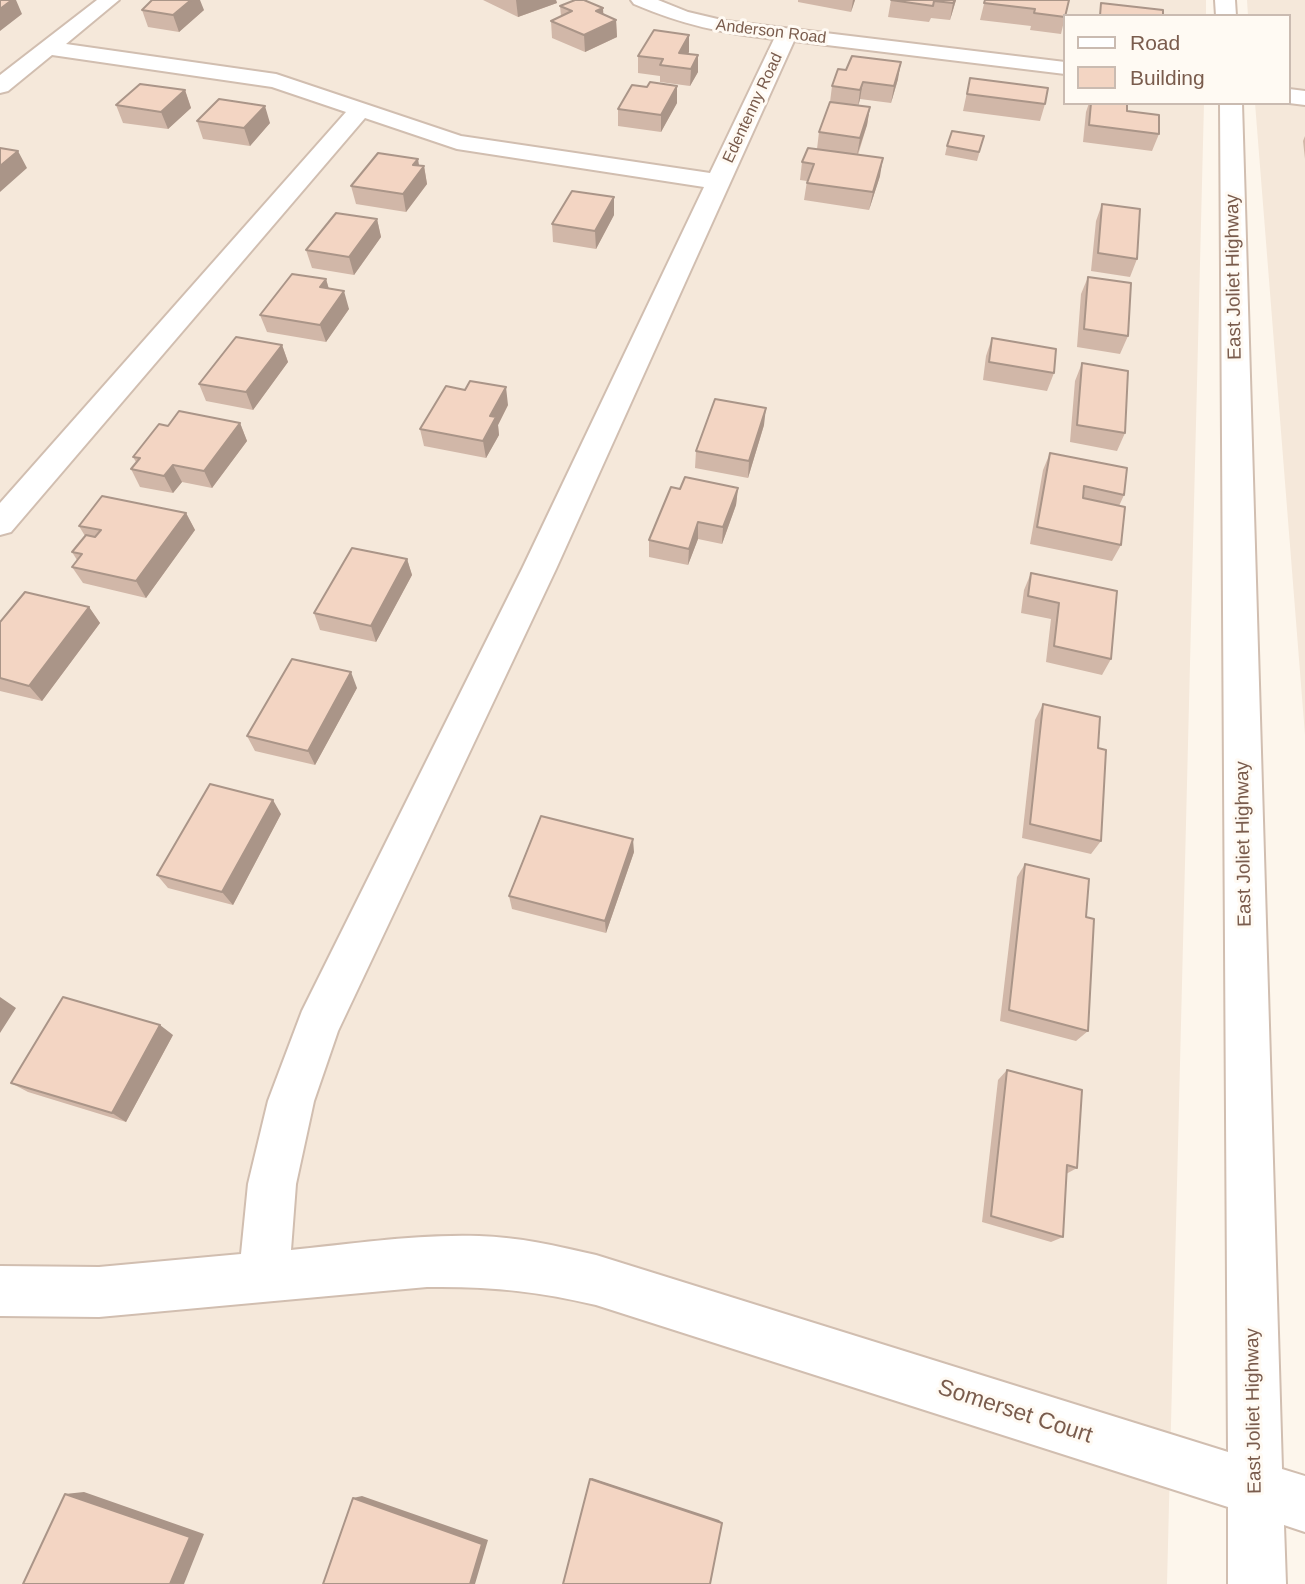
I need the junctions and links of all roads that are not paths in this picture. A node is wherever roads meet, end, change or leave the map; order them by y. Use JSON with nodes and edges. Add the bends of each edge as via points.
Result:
{"nodes":[{"id":1,"x":109,"y":0,"type":"edge"},
{"id":2,"x":641,"y":0,"type":"edge"},
{"id":3,"x":787,"y":34,"type":"junction"},
{"id":4,"x":48,"y":48,"type":"junction"},
{"id":5,"x":1064,"y":68,"type":"edge"},
{"id":6,"x":0,"y":86,"type":"edge"},
{"id":7,"x":1231,"y":105,"type":"edge"},
{"id":8,"x":360,"y":110,"type":"junction"},
{"id":9,"x":719,"y":182,"type":"junction"},
{"id":10,"x":0,"y":524,"type":"edge"},
{"id":11,"x":264,"y":1275,"type":"junction"},
{"id":12,"x":0,"y":1291,"type":"edge"},
{"id":13,"x":1255,"y":1488,"type":"junction"},
{"id":14,"x":1305,"y":1504,"type":"edge"},
{"id":15,"x":1257,"y":1584,"type":"edge"}],
"edges":[{"from":1,"to":4,"type":"street"},
{"from":2,"to":3,"type":"street","name":"Anderson Road","via":[[703,22]]},
{"from":3,"to":5,"type":"street","name":"Anderson Road"},
{"from":3,"to":9,"type":"street","name":"Edentenny Road"},
{"from":4,"to":6,"type":"street"},
{"from":4,"to":8,"type":"street","via":[[276,81]]},
{"from":7,"to":13,"type":"street","name":"East Joliet Highway"},
{"from":8,"to":9,"type":"street","via":[[457,142]]},
{"from":8,"to":10,"type":"street"},
{"from":9,"to":11,"type":"street","name":"Edentenny Road","via":[[545,557],[318,1026],[291,1101],[272,1184]]},
{"from":11,"to":12,"type":"street","name":"Somerset Court","via":[[99,1292]]},
{"from":11,"to":13,"type":"street","name":"Somerset Court","via":[[480,1261],[596,1279]]},
{"from":13,"to":14,"type":"street","name":"Somerset Court"},
{"from":13,"to":15,"type":"street","name":"East Joliet Highway"}]}
